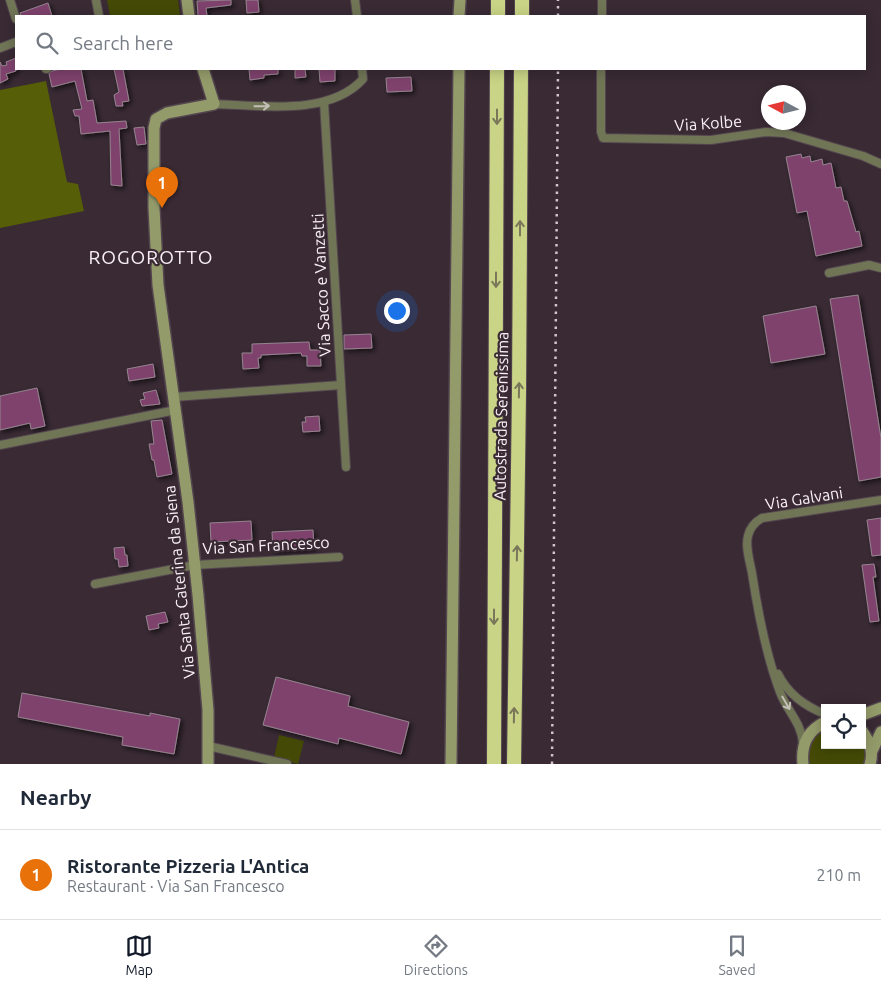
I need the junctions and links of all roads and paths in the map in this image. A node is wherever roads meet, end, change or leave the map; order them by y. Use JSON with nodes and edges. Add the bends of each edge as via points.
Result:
{"nodes":[{"id":1,"x":10,"y":0,"type":"edge"},
{"id":2,"x":96,"y":0,"type":"edge"},
{"id":3,"x":187,"y":0,"type":"edge"},
{"id":4,"x":355,"y":0,"type":"edge"},
{"id":5,"x":460,"y":0,"type":"edge"},
{"id":6,"x":498,"y":0,"type":"edge"},
{"id":7,"x":522,"y":0,"type":"edge"},
{"id":8,"x":602,"y":0,"type":"edge"},
{"id":9,"x":99,"y":15,"type":"edge"},
{"id":10,"x":189,"y":15,"type":"edge"},
{"id":11,"x":357,"y":15,"type":"edge"},
{"id":12,"x":460,"y":15,"type":"edge"},
{"id":13,"x":498,"y":15,"type":"edge"},
{"id":14,"x":522,"y":15,"type":"edge"},
{"id":15,"x":602,"y":15,"type":"edge"},
{"id":16,"x":15,"y":16,"type":"edge"},
{"id":17,"x":15,"y":42,"type":"edge"},
{"id":18,"x":0,"y":48,"type":"edge"},
{"id":19,"x":202,"y":70,"type":"edge"},
{"id":20,"x":362,"y":70,"type":"edge"},
{"id":21,"x":459,"y":70,"type":"edge"},
{"id":22,"x":497,"y":70,"type":"edge"},
{"id":23,"x":521,"y":70,"type":"edge"},
{"id":24,"x":601,"y":70,"type":"edge"},
{"id":25,"x":324,"y":102,"type":"junction"},
{"id":26,"x":214,"y":104,"type":"junction"},
{"id":27,"x":881,"y":164,"type":"edge"},
{"id":28,"x":881,"y":268,"type":"edge"},
{"id":29,"x":829,"y":273,"type":"dead end"},
{"id":30,"x":881,"y":276,"type":"edge"},
{"id":31,"x":341,"y":385,"type":"junction"},
{"id":32,"x":174,"y":397,"type":"junction"},
{"id":33,"x":176,"y":410,"type":"junction"},
{"id":34,"x":0,"y":445,"type":"edge"},
{"id":35,"x":346,"y":467,"type":"dead end"},
{"id":36,"x":881,"y":500,"type":"edge"},
{"id":37,"x":339,"y":557,"type":"dead end"},
{"id":38,"x":195,"y":565,"type":"junction"},
{"id":39,"x":94,"y":584,"type":"dead end"},
{"id":40,"x":771,"y":661,"type":"junction"},
{"id":41,"x":881,"y":708,"type":"edge"},
{"id":42,"x":821,"y":712,"type":"edge"},
{"id":43,"x":866,"y":714,"type":"edge"},
{"id":44,"x":821,"y":724,"type":"edge"},
{"id":45,"x":881,"y":732,"type":"edge"},
{"id":46,"x":866,"y":737,"type":"edge"},
{"id":47,"x":208,"y":746,"type":"junction"},
{"id":48,"x":803,"y":748,"type":"junction"},
{"id":49,"x":872,"y":751,"type":"junction"},
{"id":50,"x":208,"y":764,"type":"edge"},
{"id":51,"x":287,"y":764,"type":"edge"},
{"id":52,"x":451,"y":764,"type":"edge"},
{"id":53,"x":494,"y":764,"type":"edge"},
{"id":54,"x":514,"y":764,"type":"edge"},
{"id":55,"x":797,"y":764,"type":"edge"},
{"id":56,"x":803,"y":764,"type":"edge"},
{"id":57,"x":870,"y":764,"type":"edge"}],
"edges":[{"from":1,"to":16,"type":"street"},
{"from":2,"to":9,"type":"street"},
{"from":3,"to":10,"type":"street"},
{"from":4,"to":11,"type":"street"},
{"from":5,"to":12,"type":"street"},
{"from":6,"to":13,"type":"highway"},
{"from":7,"to":14,"type":"highway"},
{"from":8,"to":15,"type":"street"},
{"from":17,"to":18,"type":"street"},
{"from":19,"to":26,"type":"street"},
{"from":20,"to":25,"type":"street","via":[[362,79],[356,87]]},
{"from":21,"to":52,"type":"street"},
{"from":22,"to":53,"type":"highway","name":"Autostrada Serenissima","one_way":true},
{"from":54,"to":23,"type":"highway","name":"Autostrada Serenissima","one_way":true},
{"from":24,"to":27,"type":"street","name":"Via Kolbe","via":[[603,138],[711,140],[779,133]]},
{"from":26,"to":25,"type":"street","one_way":true,"via":[[300,106]]},
{"from":25,"to":31,"type":"street","name":"Via Sacco e Vanzetti"},
{"from":26,"to":32,"type":"street","via":[[167,113],[156,119],[154,128],[158,285]]},
{"from":28,"to":29,"type":"street","via":[[869,265]]},
{"from":28,"to":30,"type":"street"},
{"from":31,"to":32,"type":"street"},
{"from":31,"to":35,"type":"street","name":"Via Sacco e Vanzetti"},
{"from":32,"to":33,"type":"street","name":"Via Santa Caterina da Siena"},
{"from":33,"to":34,"type":"street"},
{"from":33,"to":38,"type":"street","name":"Via Santa Caterina da Siena"},
{"from":36,"to":40,"type":"street","name":"Via Galvani","via":[[762,518],[752,525],[748,546],[757,605]]},
{"from":37,"to":38,"type":"street","name":"Via San Francesco"},
{"from":38,"to":39,"type":"street","name":"Via San Francesco"},
{"from":38,"to":47,"type":"street","name":"Via Santa Caterina da Siena","via":[[207,691]]},
{"from":40,"to":42,"type":"street","name":"Via Galvani","via":[[794,696]]},
{"from":40,"to":48,"type":"street","name":"Via Galvani","one_way":true,"via":[[780,694],[799,726]]},
{"from":41,"to":43,"type":"street"},
{"from":44,"to":48,"type":"street","via":[[809,734]]},
{"from":45,"to":49,"type":"street"},
{"from":46,"to":49,"type":"street"},
{"from":47,"to":50,"type":"street","name":"Via Santa Caterina da Siena"},
{"from":47,"to":51,"type":"street"},
{"from":48,"to":55,"type":"street"},
{"from":48,"to":56,"type":"street"},
{"from":49,"to":57,"type":"street"}]}
